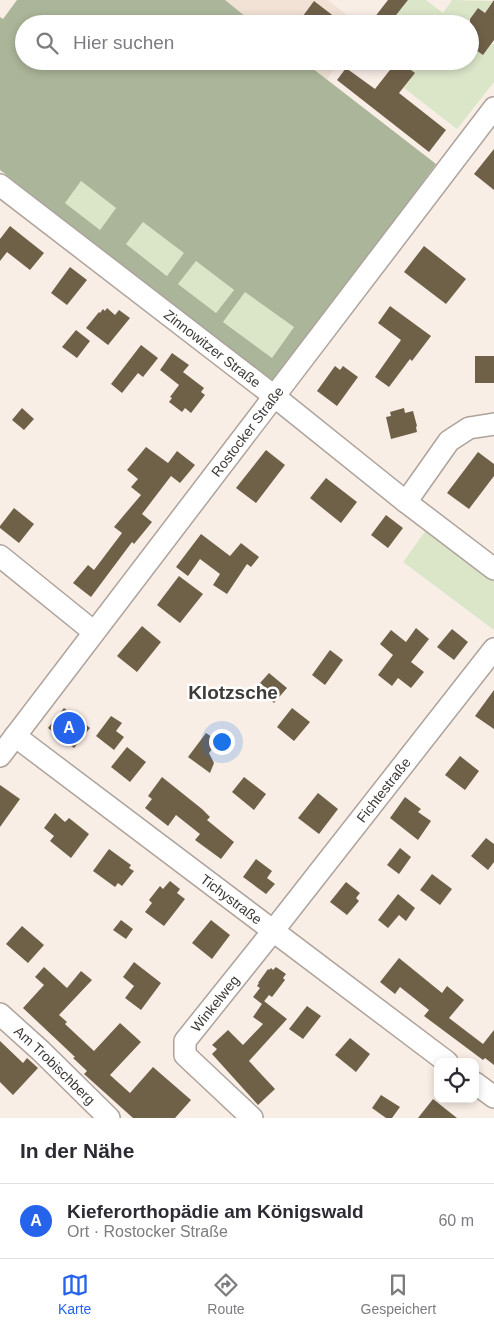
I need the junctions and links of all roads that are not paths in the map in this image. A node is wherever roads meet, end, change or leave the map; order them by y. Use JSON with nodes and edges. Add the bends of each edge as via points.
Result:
{"nodes":[{"id":1,"x":494,"y":108,"type":"edge"},
{"id":2,"x":0,"y":185,"type":"edge"},
{"id":3,"x":274,"y":396,"type":"junction"},
{"id":4,"x":494,"y":424,"type":"edge"},
{"id":5,"x":406,"y":502,"type":"junction"},
{"id":6,"x":0,"y":556,"type":"edge"},
{"id":7,"x":494,"y":569,"type":"edge"},
{"id":8,"x":94,"y":632,"type":"junction"},
{"id":9,"x":494,"y":649,"type":"edge"},
{"id":10,"x":15,"y":736,"type":"junction"},
{"id":11,"x":0,"y":756,"type":"edge"},
{"id":12,"x":273,"y":931,"type":"junction"},
{"id":13,"x":0,"y":1014,"type":"edge"},
{"id":14,"x":442,"y":1058,"type":"edge"},
{"id":15,"x":479,"y":1086,"type":"edge"},
{"id":16,"x":494,"y":1097,"type":"edge"},
{"id":17,"x":109,"y":1118,"type":"edge"},
{"id":18,"x":252,"y":1118,"type":"edge"}],
"edges":[{"from":1,"to":3,"type":"street","name":"Rostocker Straße"},
{"from":2,"to":3,"type":"street","name":"Zinnowitzer Straße"},
{"from":3,"to":5,"type":"street","name":"Zinnowitzer Straße"},
{"from":3,"to":8,"type":"street","name":"Rostocker Straße"},
{"from":4,"to":5,"type":"street","via":[[469,428],[450,441]]},
{"from":5,"to":7,"type":"street","name":"Zinnowitzer Straße"},
{"from":6,"to":8,"type":"street"},
{"from":8,"to":10,"type":"street","name":"Rostocker Straße"},
{"from":9,"to":12,"type":"street","name":"Fichtestraße"},
{"from":10,"to":11,"type":"street","name":"Rostocker Straße"},
{"from":10,"to":12,"type":"street","name":"Tichystraße"},
{"from":12,"to":14,"type":"street","name":"Tichystraße"},
{"from":12,"to":18,"type":"street","name":"Winkelweg","via":[[185,1041],[185,1055]]},
{"from":13,"to":17,"type":"street","name":"Am Trobischberg"},
{"from":15,"to":16,"type":"street"}]}
